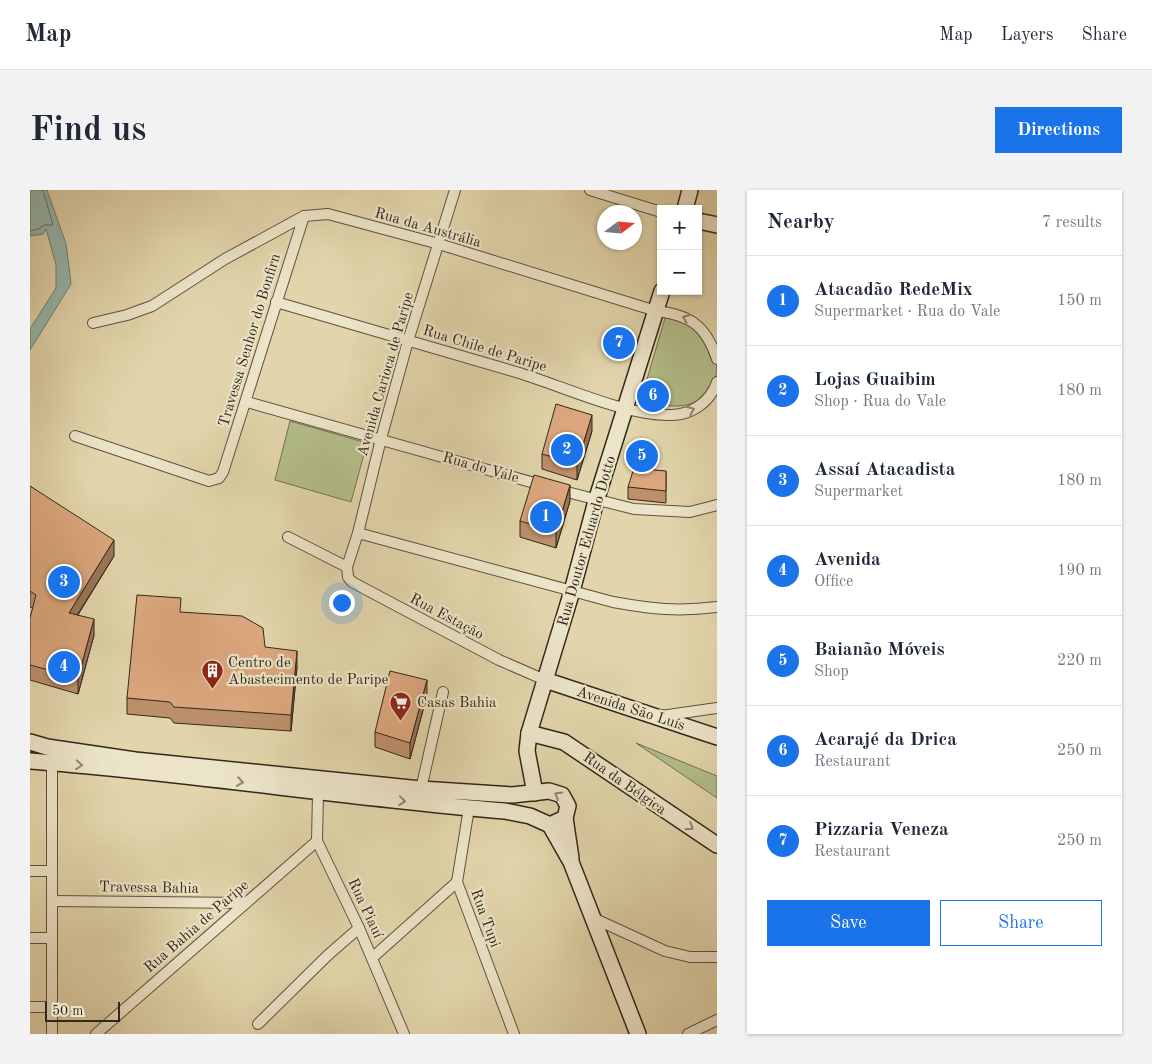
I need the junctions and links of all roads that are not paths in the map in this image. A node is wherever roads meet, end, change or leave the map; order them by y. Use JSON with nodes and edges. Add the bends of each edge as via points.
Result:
{"nodes":[{"id":1,"x":455,"y":190,"type":"edge"},
{"id":2,"x":590,"y":190,"type":"edge"},
{"id":3,"x":690,"y":190,"type":"edge"},
{"id":4,"x":686,"y":205,"type":"edge"},
{"id":5,"x":657,"y":211,"type":"edge"},
{"id":6,"x":304,"y":216,"type":"junction"},
{"id":7,"x":702,"y":222,"type":"edge"},
{"id":8,"x":717,"y":225,"type":"edge"},
{"id":9,"x":438,"y":244,"type":"junction"},
{"id":10,"x":661,"y":295,"type":"edge"},
{"id":11,"x":276,"y":302,"type":"junction"},
{"id":12,"x":656,"y":311,"type":"junction"},
{"id":13,"x":93,"y":323,"type":"dead end"},
{"id":14,"x":408,"y":341,"type":"junction"},
{"id":15,"x":717,"y":359,"type":"edge"},
{"id":16,"x":717,"y":382,"type":"edge"},
{"id":17,"x":247,"y":402,"type":"junction"},
{"id":18,"x":626,"y":408,"type":"junction"},
{"id":19,"x":75,"y":436,"type":"dead end"},
{"id":20,"x":381,"y":438,"type":"junction"},
{"id":21,"x":596,"y":501,"type":"junction"},
{"id":22,"x":717,"y":505,"type":"edge"},
{"id":23,"x":358,"y":533,"type":"junction"},
{"id":24,"x":288,"y":537,"type":"dead end"},
{"id":25,"x":347,"y":567,"type":"junction"},
{"id":26,"x":572,"y":591,"type":"junction"},
{"id":27,"x":717,"y":607,"type":"edge"},
{"id":28,"x":545,"y":680,"type":"junction"},
{"id":29,"x":443,"y":692,"type":"dead end"},
{"id":30,"x":717,"y":708,"type":"edge"},
{"id":31,"x":703,"y":711,"type":"junction"},
{"id":32,"x":660,"y":716,"type":"junction"},
{"id":33,"x":693,"y":728,"type":"junction"},
{"id":34,"x":529,"y":733,"type":"junction"},
{"id":35,"x":717,"y":737,"type":"edge"},
{"id":36,"x":30,"y":742,"type":"edge"},
{"id":37,"x":30,"y":761,"type":"edge"},
{"id":38,"x":52,"y":763,"type":"junction"},
{"id":39,"x":421,"y":789,"type":"junction"},
{"id":40,"x":318,"y":793,"type":"junction"},
{"id":41,"x":535,"y":793,"type":"junction"},
{"id":42,"x":469,"y":808,"type":"junction"},
{"id":43,"x":566,"y":818,"type":"junction"},
{"id":44,"x":550,"y":825,"type":"junction"},
{"id":45,"x":318,"y":841,"type":"junction"},
{"id":46,"x":717,"y":845,"type":"edge"},
{"id":47,"x":571,"y":862,"type":"junction"},
{"id":48,"x":30,"y":871,"type":"edge"},
{"id":49,"x":51,"y":871,"type":"junction"},
{"id":50,"x":457,"y":882,"type":"junction"},
{"id":51,"x":52,"y":901,"type":"junction"},
{"id":52,"x":245,"y":903,"type":"junction"},
{"id":53,"x":592,"y":918,"type":"junction"},
{"id":54,"x":359,"y":928,"type":"junction"},
{"id":55,"x":30,"y":938,"type":"edge"},
{"id":56,"x":52,"y":938,"type":"junction"},
{"id":57,"x":717,"y":957,"type":"edge"},
{"id":58,"x":372,"y":958,"type":"junction"},
{"id":59,"x":30,"y":1007,"type":"edge"},
{"id":60,"x":51,"y":1007,"type":"junction"},
{"id":61,"x":717,"y":1020,"type":"edge"},
{"id":62,"x":258,"y":1024,"type":"dead end"},
{"id":63,"x":52,"y":1034,"type":"edge"},
{"id":64,"x":96,"y":1034,"type":"edge"},
{"id":65,"x":404,"y":1034,"type":"edge"},
{"id":66,"x":514,"y":1034,"type":"edge"},
{"id":67,"x":638,"y":1034,"type":"edge"},
{"id":68,"x":688,"y":1034,"type":"edge"}],
"edges":[{"from":1,"to":9,"type":"street","name":"Avenida Carioca de Paripe"},
{"from":2,"to":5,"type":"street"},
{"from":3,"to":4,"type":"main road"},
{"from":6,"to":9,"type":"street","name":"Rua da Austrália","via":[[328,214]]},
{"from":6,"to":11,"type":"street","name":"Travessa Senhor do Bonfirn"},
{"from":6,"to":13,"type":"street","name":"Rua da Austrália","via":[[225,259],[152,306]]},
{"from":7,"to":8,"type":"main road"},
{"from":9,"to":12,"type":"street","name":"Rua da Austrália"},
{"from":9,"to":14,"type":"street","name":"Avenida Carioca de Paripe"},
{"from":10,"to":12,"type":"main road","name":"Rua Doutor Eduardo Dotto"},
{"from":11,"to":14,"type":"street","name":"Rua Chile de Paripe"},
{"from":11,"to":17,"type":"street","name":"Travessa Senhor do Bonfirn"},
{"from":15,"to":12,"type":"street","name":"Rua da Austrália","one_way":true,"via":[[705,332],[694,322]]},
{"from":12,"to":18,"type":"main road","name":"Rua Doutor Eduardo Dotto"},
{"from":14,"to":18,"type":"street","name":"Rua Chile de Paripe"},
{"from":14,"to":20,"type":"street","name":"Avenida Carioca de Paripe"},
{"from":18,"to":16,"type":"street","name":"Rua Chile de Paripe","one_way":true,"via":[[669,416],[687,413],[708,398]]},
{"from":17,"to":19,"type":"street","name":"Travessa Senhor do Bonfirn","via":[[223,472],[219,478],[209,481]]},
{"from":17,"to":20,"type":"street","name":"Rua do Vale"},
{"from":18,"to":21,"type":"main road","name":"Rua Doutor Eduardo Dotto"},
{"from":20,"to":21,"type":"street","name":"Rua do Vale"},
{"from":20,"to":23,"type":"street","name":"Avenida Carioca de Paripe"},
{"from":21,"to":22,"type":"street","name":"Rua do Vale","via":[[634,509],[690,512]]},
{"from":21,"to":26,"type":"main road","name":"Rua Doutor Eduardo Dotto"},
{"from":23,"to":25,"type":"street","name":"Avenida Carioca de Paripe"},
{"from":23,"to":26,"type":"street"},
{"from":24,"to":25,"type":"street"},
{"from":25,"to":28,"type":"street","name":"Rua Estação","via":[[352,582],[499,660]]},
{"from":26,"to":27,"type":"street","via":[[654,610]]},
{"from":26,"to":28,"type":"main road","name":"Rua Doutor Eduardo Dotto"},
{"from":28,"to":32,"type":"main road","name":"Avenida São Luís"},
{"from":28,"to":34,"type":"main road","name":"Rua Doutor Eduardo Dotto"},
{"from":29,"to":39,"type":"street"},
{"from":30,"to":31,"type":"street"},
{"from":31,"to":32,"type":"street"},
{"from":31,"to":33,"type":"street"},
{"from":32,"to":33,"type":"main road","name":"Avenida São Luís"},
{"from":33,"to":35,"type":"main road","name":"Avenida São Luís"},
{"from":34,"to":41,"type":"main road","name":"Rua Doutor Eduardo Dotto","via":[[528,751]]},
{"from":34,"to":46,"type":"main road","name":"Rua da Bélgica","one_way":true,"via":[[564,742]]},
{"from":36,"to":39,"type":"main road","via":[[135,760]]},
{"from":37,"to":38,"type":"main road"},
{"from":38,"to":40,"type":"main road","one_way":true,"via":[[190,776]]},
{"from":38,"to":49,"type":"street"},
{"from":39,"to":41,"type":"main road","via":[[512,795]]},
{"from":40,"to":42,"type":"main road","one_way":true},
{"from":40,"to":45,"type":"street","name":"Rua Piauí"},
{"from":43,"to":41,"type":"main road","one_way":true,"via":[[568,806],[562,795],[550,791]]},
{"from":42,"to":44,"type":"main road","via":[[530,816]]},
{"from":42,"to":50,"type":"street","name":"Rua Tupi"},
{"from":43,"to":44,"type":"main road"},
{"from":43,"to":47,"type":"main road"},
{"from":44,"to":47,"type":"main road"},
{"from":45,"to":52,"type":"street","name":"Rua Bahia de Paripe"},
{"from":45,"to":54,"type":"street","name":"Rua Piauí"},
{"from":47,"to":53,"type":"main road"},
{"from":48,"to":49,"type":"street"},
{"from":49,"to":51,"type":"street"},
{"from":50,"to":58,"type":"street"},
{"from":50,"to":66,"type":"street","name":"Rua Tupi"},
{"from":51,"to":52,"type":"street","name":"Travessa Bahia"},
{"from":51,"to":56,"type":"street"},
{"from":52,"to":64,"type":"street","name":"Rua Bahia de Paripe"},
{"from":53,"to":57,"type":"street","via":[[665,952],[690,957]]},
{"from":53,"to":67,"type":"main road"},
{"from":54,"to":58,"type":"street","name":"Rua Piauí"},
{"from":54,"to":62,"type":"street"},
{"from":55,"to":56,"type":"street"},
{"from":56,"to":60,"type":"street"},
{"from":58,"to":65,"type":"street","name":"Rua Piauí"},
{"from":59,"to":60,"type":"street"},
{"from":60,"to":63,"type":"street"},
{"from":61,"to":68,"type":"street"}]}
